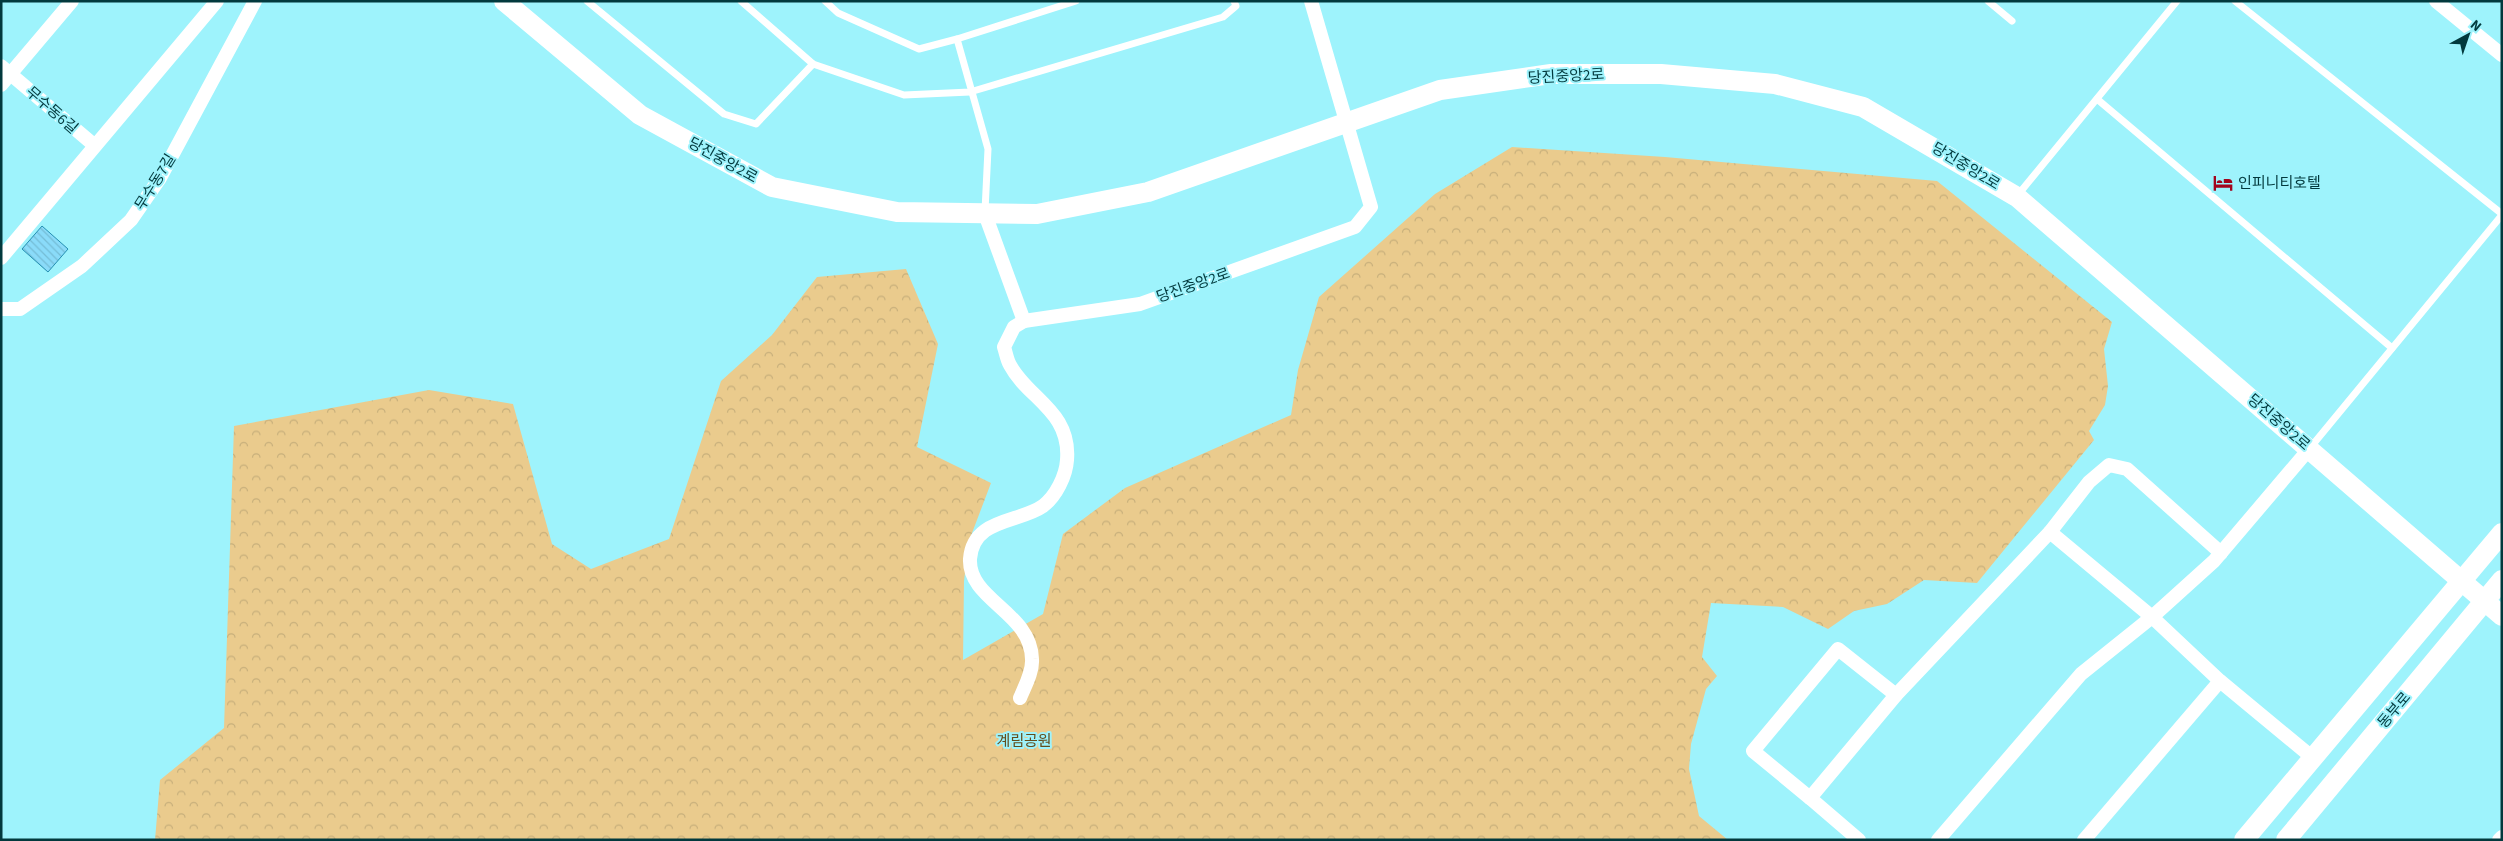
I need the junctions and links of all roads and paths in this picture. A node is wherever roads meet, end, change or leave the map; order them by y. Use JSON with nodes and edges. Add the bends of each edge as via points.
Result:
{"nodes":[{"id":1,"x":72,"y":1,"type":"edge"},
{"id":2,"x":217,"y":1,"type":"edge"},
{"id":3,"x":255,"y":1,"type":"edge"},
{"id":4,"x":504,"y":1,"type":"edge"},
{"id":5,"x":587,"y":1,"type":"edge"},
{"id":6,"x":741,"y":1,"type":"edge"},
{"id":7,"x":825,"y":1,"type":"edge"},
{"id":8,"x":1076,"y":1,"type":"edge"},
{"id":9,"x":1234,"y":1,"type":"edge"},
{"id":10,"x":1311,"y":1,"type":"edge"},
{"id":11,"x":1988,"y":1,"type":"edge"},
{"id":12,"x":2177,"y":1,"type":"edge"},
{"id":13,"x":2234,"y":1,"type":"edge"},
{"id":14,"x":2436,"y":1,"type":"edge"},
{"id":15,"x":2012,"y":21,"type":"dead end"},
{"id":16,"x":956,"y":39,"type":"junction"},
{"id":17,"x":2502,"y":55,"type":"edge"},
{"id":18,"x":814,"y":64,"type":"junction"},
{"id":19,"x":6,"y":70,"type":"edge"},
{"id":20,"x":1,"y":85,"type":"edge"},
{"id":21,"x":970,"y":92,"type":"junction"},
{"id":22,"x":2097,"y":99,"type":"junction"},
{"id":23,"x":1345,"y":122,"type":"junction"},
{"id":24,"x":94,"y":145,"type":"junction"},
{"id":25,"x":2017,"y":197,"type":"junction"},
{"id":26,"x":985,"y":214,"type":"junction"},
{"id":27,"x":2502,"y":215,"type":"edge"},
{"id":28,"x":1,"y":258,"type":"edge"},
{"id":29,"x":1,"y":309,"type":"edge"},
{"id":30,"x":1024,"y":321,"type":"junction"},
{"id":31,"x":2392,"y":348,"type":"junction"},
{"id":32,"x":2310,"y":448,"type":"junction"},
{"id":33,"x":2050,"y":532,"type":"junction"},
{"id":34,"x":2502,"y":533,"type":"edge"},
{"id":35,"x":2221,"y":552,"type":"junction"},
{"id":36,"x":2502,"y":580,"type":"edge"},
{"id":37,"x":2461,"y":582,"type":"junction"},
{"id":38,"x":2484,"y":601,"type":"junction"},
{"id":39,"x":2502,"y":616,"type":"edge"},
{"id":40,"x":2152,"y":617,"type":"junction"},
{"id":41,"x":2220,"y":681,"type":"junction"},
{"id":42,"x":1896,"y":695,"type":"junction"},
{"id":43,"x":1020,"y":698,"type":"dead end"},
{"id":44,"x":2313,"y":758,"type":"junction"},
{"id":45,"x":1810,"y":798,"type":"junction"},
{"id":46,"x":2502,"y":837,"type":"edge"},
{"id":47,"x":1859,"y":840,"type":"edge"},
{"id":48,"x":1938,"y":840,"type":"edge"},
{"id":49,"x":2084,"y":840,"type":"edge"},
{"id":50,"x":2244,"y":840,"type":"edge"},
{"id":51,"x":2286,"y":840,"type":"edge"},
{"id":52,"x":2499,"y":840,"type":"edge"}],
"edges":[{"from":1,"to":19,"type":"street"},
{"from":2,"to":24,"type":"street"},
{"from":3,"to":29,"type":"street","name":"무수동7길","via":[[160,178],[131,220],[82,266],[20,309]]},
{"from":4,"to":26,"type":"street","name":"당진중앙2로","via":[[640,115],[772,187],[897,212]]},
{"from":5,"to":18,"type":"lane","via":[[724,114],[756,124]]},
{"from":6,"to":18,"type":"lane"},
{"from":7,"to":16,"type":"lane","via":[[838,13],[919,49]]},
{"from":8,"to":16,"type":"lane"},
{"from":9,"to":21,"type":"lane","via":[[1236,6],[1223,18]]},
{"from":10,"to":23,"type":"street"},
{"from":11,"to":15,"type":"lane"},
{"from":12,"to":22,"type":"lane"},
{"from":13,"to":27,"type":"lane"},
{"from":14,"to":17,"type":"street"},
{"from":16,"to":21,"type":"lane"},
{"from":18,"to":21,"type":"lane","via":[[904,95]]},
{"from":19,"to":20,"type":"street"},
{"from":19,"to":24,"type":"street","name":"무수동6길"},
{"from":21,"to":26,"type":"lane","via":[[988,149]]},
{"from":22,"to":25,"type":"lane"},
{"from":22,"to":31,"type":"lane"},
{"from":23,"to":25,"type":"street","name":"당진중앙2로","via":[[1440,90],[1551,74],[1660,74],[1775,84],[1863,107]]},
{"from":23,"to":26,"type":"street","name":"당진중앙2로","via":[[1148,192],[1037,214]]},
{"from":23,"to":30,"type":"street","name":"당진중앙2로","via":[[1371,207],[1355,228],[1140,304]]},
{"from":24,"to":28,"type":"street"},
{"from":25,"to":32,"type":"street","name":"당진중앙2로"},
{"from":26,"to":30,"type":"street"},
{"from":27,"to":31,"type":"lane"},
{"from":30,"to":43,"type":"street","via":[[1014,327],[1004,347],[1010,365],[1061,423],[1068,458],[1065,474],[1057,490],[1042,506],[990,527],[977,539],[970,558],[973,575],[981,590],[1011,614],[1028,641],[1032,658]]},
{"from":31,"to":32,"type":"lane"},
{"from":32,"to":35,"type":"street"},
{"from":32,"to":37,"type":"street","name":"당진중앙2로"},
{"from":33,"to":35,"type":"street","via":[[2089,482],[2109,465],[2127,469]]},
{"from":33,"to":40,"type":"street"},
{"from":33,"to":42,"type":"street"},
{"from":34,"to":37,"type":"street"},
{"from":35,"to":40,"type":"street"},
{"from":36,"to":38,"type":"street","name":"동부로"},
{"from":37,"to":38,"type":"street","name":"당진중앙2로"},
{"from":37,"to":44,"type":"street"},
{"from":38,"to":39,"type":"street","name":"당진중앙2로"},
{"from":38,"to":51,"type":"street","name":"동부로"},
{"from":40,"to":41,"type":"street"},
{"from":40,"to":48,"type":"street","via":[[2081,674]]},
{"from":41,"to":44,"type":"street"},
{"from":41,"to":49,"type":"street"},
{"from":42,"to":45,"type":"street"},
{"from":42,"to":45,"type":"street","via":[[1838,649],[1832,656],[1753,751]]},
{"from":44,"to":50,"type":"street"},
{"from":45,"to":47,"type":"street"},
{"from":46,"to":52,"type":"street"}]}
